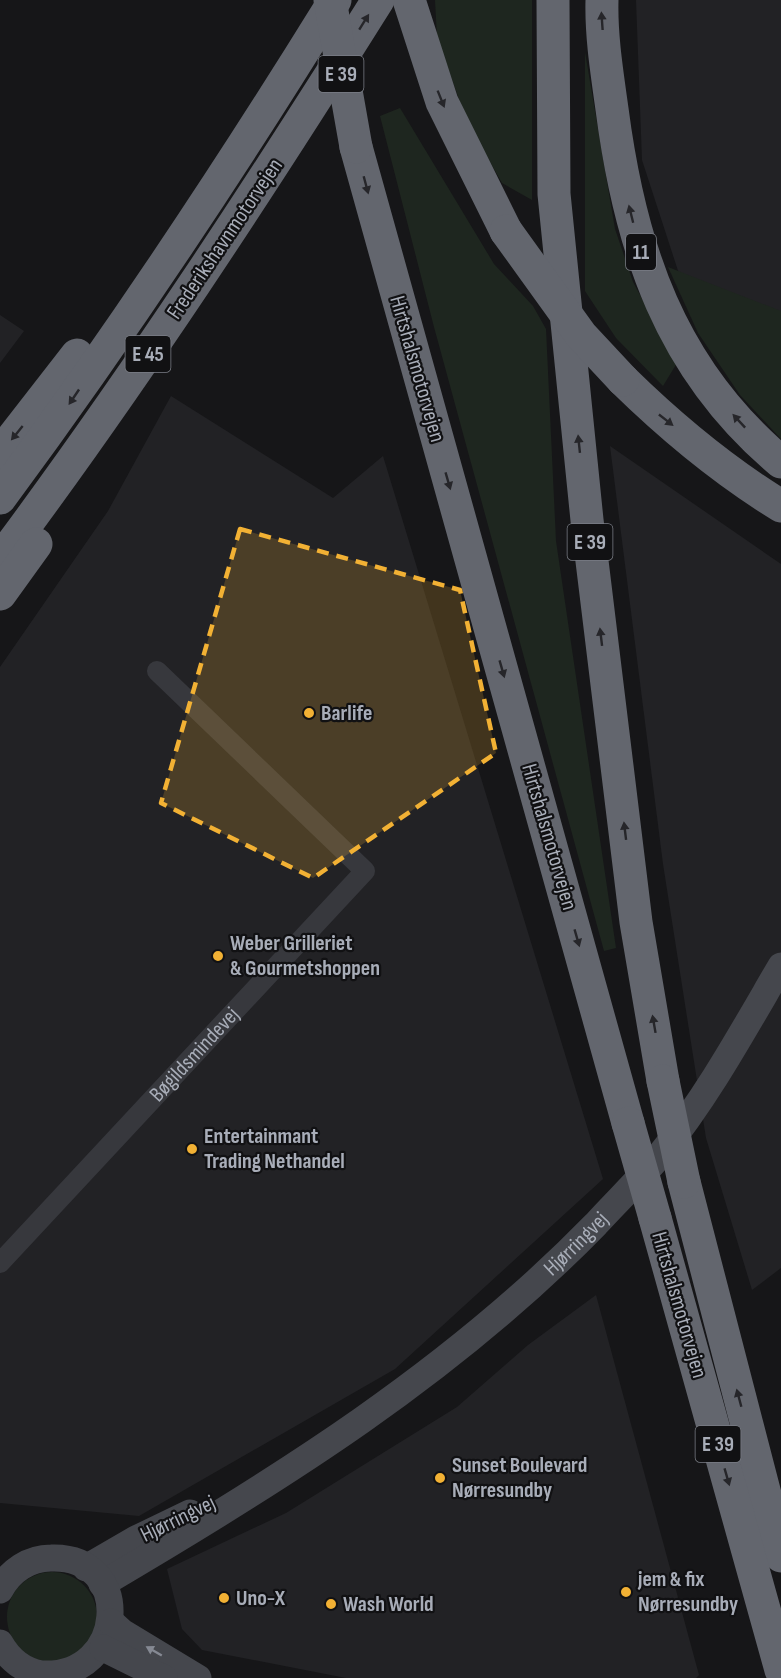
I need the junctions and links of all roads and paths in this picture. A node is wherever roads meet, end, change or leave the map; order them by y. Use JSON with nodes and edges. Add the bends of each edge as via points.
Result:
{"nodes":[{"id":1,"x":330,"y":0,"type":"edge"},
{"id":2,"x":335,"y":0,"type":"edge"},
{"id":3,"x":378,"y":0,"type":"edge"},
{"id":4,"x":409,"y":0,"type":"edge"},
{"id":5,"x":553,"y":0,"type":"edge"},
{"id":6,"x":602,"y":0,"type":"edge"},
{"id":7,"x":282,"y":86,"type":"junction"},
{"id":8,"x":288,"y":143,"type":"junction"},
{"id":9,"x":0,"y":454,"type":"edge"},
{"id":10,"x":781,"y":462,"type":"edge"},
{"id":11,"x":0,"y":498,"type":"edge"},
{"id":12,"x":781,"y":506,"type":"edge"},
{"id":13,"x":0,"y":560,"type":"edge"},
{"id":14,"x":0,"y":594,"type":"edge"},
{"id":15,"x":157,"y":671,"type":"dead end"},
{"id":16,"x":781,"y":966,"type":"edge"},
{"id":17,"x":0,"y":1263,"type":"edge"},
{"id":18,"x":781,"y":1556,"type":"edge"},
{"id":19,"x":94,"y":1576,"type":"junction"},
{"id":20,"x":4,"y":1577,"type":"edge"},
{"id":21,"x":111,"y":1622,"type":"junction"},
{"id":22,"x":1,"y":1647,"type":"edge"},
{"id":23,"x":103,"y":1648,"type":"junction"},
{"id":24,"x":781,"y":1670,"type":"edge"},
{"id":25,"x":62,"y":1676,"type":"edge"},
{"id":26,"x":164,"y":1678,"type":"edge"},
{"id":27,"x":198,"y":1678,"type":"edge"}],
"edges":[{"from":1,"to":24,"type":"highway","name":"Hirtshalsmotorvejen","number":"E 39","one_way":true,"bridge":true,"via":[[356,147]]},
{"from":2,"to":7,"type":"highway","name":"Frederikshavnmotorvejen","number":"E 45"},
{"from":8,"to":3,"type":"highway","name":"Frederikshavnmotorvejen","number":"E 45","one_way":true},
{"from":4,"to":12,"type":"highway","one_way":true,"bridge":true,"via":[[442,102],[506,231],[581,334],[652,409],[748,486]]},
{"from":18,"to":5,"type":"highway","name":"Hirtshalsmotorvejen","number":"E 39","one_way":true,"bridge":true,"via":[[684,1182],[636,922],[585,497],[554,194]]},
{"from":10,"to":6,"type":"highway","number":"11","one_way":true,"via":[[738,421],[701,377],[669,320],[639,248],[620,168]]},
{"from":7,"to":9,"type":"highway","one_way":true},
{"from":7,"to":11,"type":"highway","name":"Frederikshavnmotorvejen","number":"E 45","one_way":true,"via":[[72,400]]},
{"from":8,"to":13,"type":"highway","name":"Frederikshavnmotorvejen","number":"E 45","via":[[148,355]]},
{"from":8,"to":14,"type":"highway","via":[[161,361]]},
{"from":15,"to":17,"type":"street","name":"Bøgildsmindevej","via":[[365,871]]},
{"from":16,"to":19,"type":"main road","name":"Hjørringvej","via":[[689,1117],[652,1164],[563,1257],[480,1333],[400,1395],[304,1457]]},
{"from":19,"to":20,"type":"main road","via":[[65,1559],[53,1557],[30,1562]]},
{"from":19,"to":21,"type":"main road","via":[[111,1608]]},
{"from":21,"to":23,"type":"main road"},
{"from":27,"to":21,"type":"main road","one_way":true},
{"from":22,"to":25,"type":"main road","via":[[23,1668]]},
{"from":23,"to":25,"type":"main road","via":[[95,1658]]},
{"from":23,"to":26,"type":"main road"}]}
